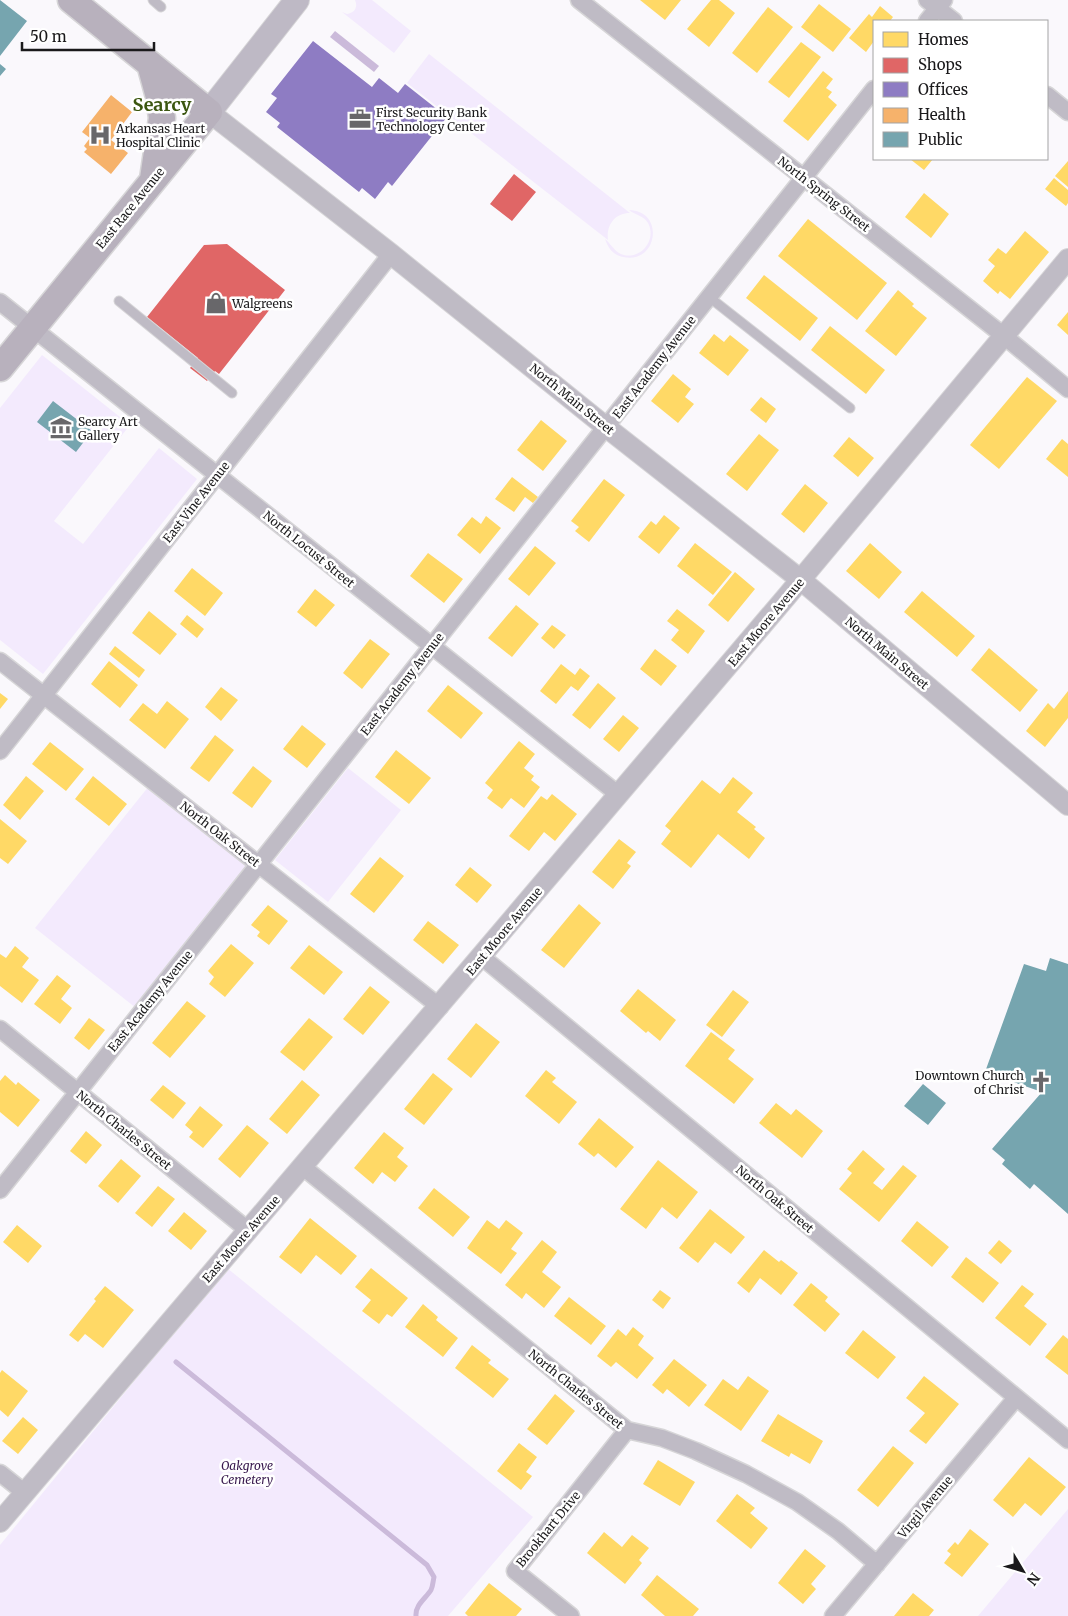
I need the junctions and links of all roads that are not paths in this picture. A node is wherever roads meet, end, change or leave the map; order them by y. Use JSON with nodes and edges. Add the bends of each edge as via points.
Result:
{"nodes":[{"id":1,"x":71,"y":0,"type":"edge"},
{"id":2,"x":152,"y":0,"type":"edge"},
{"id":3,"x":297,"y":0,"type":"edge"},
{"id":4,"x":590,"y":3,"type":"edge"},
{"id":5,"x":936,"y":3,"type":"edge"},
{"id":6,"x":161,"y":7,"type":"dead end"},
{"id":7,"x":928,"y":20,"type":"edge"},
{"id":8,"x":953,"y":20,"type":"edge"},
{"id":9,"x":150,"y":64,"type":"junction"},
{"id":10,"x":873,"y":90,"type":"edge"},
{"id":11,"x":1048,"y":96,"type":"edge"},
{"id":12,"x":209,"y":112,"type":"junction"},
{"id":13,"x":1068,"y":112,"type":"edge"},
{"id":14,"x":804,"y":178,"type":"junction"},
{"id":15,"x":152,"y":181,"type":"junction"},
{"id":16,"x":391,"y":254,"type":"junction"},
{"id":17,"x":1068,"y":259,"type":"edge"},
{"id":18,"x":709,"y":297,"type":"junction"},
{"id":19,"x":119,"y":301,"type":"dead end"},
{"id":20,"x":0,"y":302,"type":"edge"},
{"id":21,"x":33,"y":328,"type":"junction"},
{"id":22,"x":1004,"y":336,"type":"junction"},
{"id":23,"x":0,"y":368,"type":"edge"},
{"id":24,"x":1068,"y":389,"type":"edge"},
{"id":25,"x":232,"y":393,"type":"dead end"},
{"id":26,"x":850,"y":408,"type":"dead end"},
{"id":27,"x":606,"y":427,"type":"junction"},
{"id":28,"x":217,"y":475,"type":"junction"},
{"id":29,"x":801,"y":580,"type":"junction"},
{"id":30,"x":432,"y":646,"type":"junction"},
{"id":31,"x":0,"y":661,"type":"edge"},
{"id":32,"x":44,"y":695,"type":"junction"},
{"id":33,"x":0,"y":751,"type":"edge"},
{"id":34,"x":619,"y":795,"type":"junction"},
{"id":35,"x":1068,"y":805,"type":"edge"},
{"id":36,"x":259,"y":865,"type":"junction"},
{"id":37,"x":482,"y":957,"type":"junction"},
{"id":38,"x":440,"y":1006,"type":"junction"},
{"id":39,"x":0,"y":1029,"type":"edge"},
{"id":40,"x":78,"y":1092,"type":"junction"},
{"id":41,"x":303,"y":1167,"type":"junction"},
{"id":42,"x":0,"y":1190,"type":"edge"},
{"id":43,"x":248,"y":1231,"type":"junction"},
{"id":44,"x":1016,"y":1398,"type":"junction"},
{"id":45,"x":628,"y":1430,"type":"junction"},
{"id":46,"x":1068,"y":1440,"type":"edge"},
{"id":47,"x":0,"y":1473,"type":"edge"},
{"id":48,"x":25,"y":1493,"type":"junction"},
{"id":49,"x":0,"y":1522,"type":"edge"},
{"id":50,"x":877,"y":1564,"type":"junction"},
{"id":51,"x":571,"y":1616,"type":"edge"},
{"id":52,"x":833,"y":1616,"type":"edge"}],
"edges":[{"from":1,"to":9,"type":"main road","name":"North Main Street"},
{"from":2,"to":6,"type":"lane"},
{"from":3,"to":12,"type":"main road","name":"East Race Avenue"},
{"from":4,"to":14,"type":"street","name":"North Spring Street"},
{"from":5,"to":7,"type":"street"},
{"from":5,"to":8,"type":"street"},
{"from":9,"to":12,"type":"main road","name":"North Main Street"},
{"from":9,"to":15,"type":"main road","via":[[162,118]]},
{"from":10,"to":14,"type":"street","name":"East Academy Avenue"},
{"from":11,"to":13,"type":"street"},
{"from":12,"to":15,"type":"main road","name":"East Race Avenue"},
{"from":12,"to":16,"type":"street","name":"North Main Street"},
{"from":14,"to":18,"type":"street","name":"East Academy Avenue"},
{"from":14,"to":22,"type":"street","name":"North Spring Street"},
{"from":15,"to":21,"type":"main road","name":"East Race Avenue"},
{"from":16,"to":27,"type":"street","name":"North Main Street"},
{"from":16,"to":28,"type":"street","name":"East Vine Avenue"},
{"from":17,"to":22,"type":"street","name":"East Moore Avenue"},
{"from":18,"to":26,"type":"lane"},
{"from":18,"to":27,"type":"street","name":"East Academy Avenue"},
{"from":19,"to":25,"type":"lane"},
{"from":20,"to":21,"type":"street","name":"North Locust Street"},
{"from":21,"to":23,"type":"main road","name":"East Race Avenue"},
{"from":21,"to":28,"type":"street","name":"North Locust Street"},
{"from":22,"to":24,"type":"street","name":"North Spring Street"},
{"from":22,"to":29,"type":"street","name":"East Moore Avenue"},
{"from":27,"to":29,"type":"street","name":"North Main Street"},
{"from":27,"to":30,"type":"street","name":"East Academy Avenue"},
{"from":28,"to":30,"type":"street","name":"North Locust Street"},
{"from":28,"to":32,"type":"street","name":"East Vine Avenue"},
{"from":29,"to":34,"type":"street","name":"East Moore Avenue"},
{"from":29,"to":35,"type":"street","name":"North Main Street"},
{"from":30,"to":34,"type":"street","name":"North Locust Street"},
{"from":30,"to":36,"type":"street","name":"East Academy Avenue"},
{"from":31,"to":32,"type":"street","name":"North Oak Street"},
{"from":32,"to":33,"type":"street","name":"East Vine Avenue"},
{"from":32,"to":36,"type":"street","name":"North Oak Street"},
{"from":34,"to":37,"type":"street","name":"East Moore Avenue"},
{"from":36,"to":38,"type":"street","name":"North Oak Street"},
{"from":36,"to":40,"type":"street","name":"East Academy Avenue"},
{"from":37,"to":38,"type":"street","name":"East Moore Avenue"},
{"from":37,"to":44,"type":"street","name":"North Oak Street"},
{"from":38,"to":41,"type":"street","name":"East Moore Avenue"},
{"from":39,"to":40,"type":"street","name":"North Charles Street"},
{"from":40,"to":42,"type":"street","name":"East Academy Avenue"},
{"from":40,"to":43,"type":"street","name":"North Charles Street"},
{"from":41,"to":43,"type":"street","name":"East Moore Avenue"},
{"from":41,"to":45,"type":"street","name":"North Charles Street"},
{"from":43,"to":48,"type":"street","name":"East Moore Avenue"},
{"from":44,"to":46,"type":"street","name":"North Oak Street"},
{"from":44,"to":50,"type":"street","name":"Virgil Avenue"},
{"from":45,"to":50,"type":"street","name":"North Charles Street","via":[[662,1438],[746,1474],[796,1502]]},
{"from":45,"to":51,"type":"street","name":"Brookhart Drive","via":[[515,1571]]},
{"from":47,"to":48,"type":"street"},
{"from":48,"to":49,"type":"street","name":"East Moore Avenue"},
{"from":50,"to":52,"type":"street","name":"Virgil Avenue"}]}
